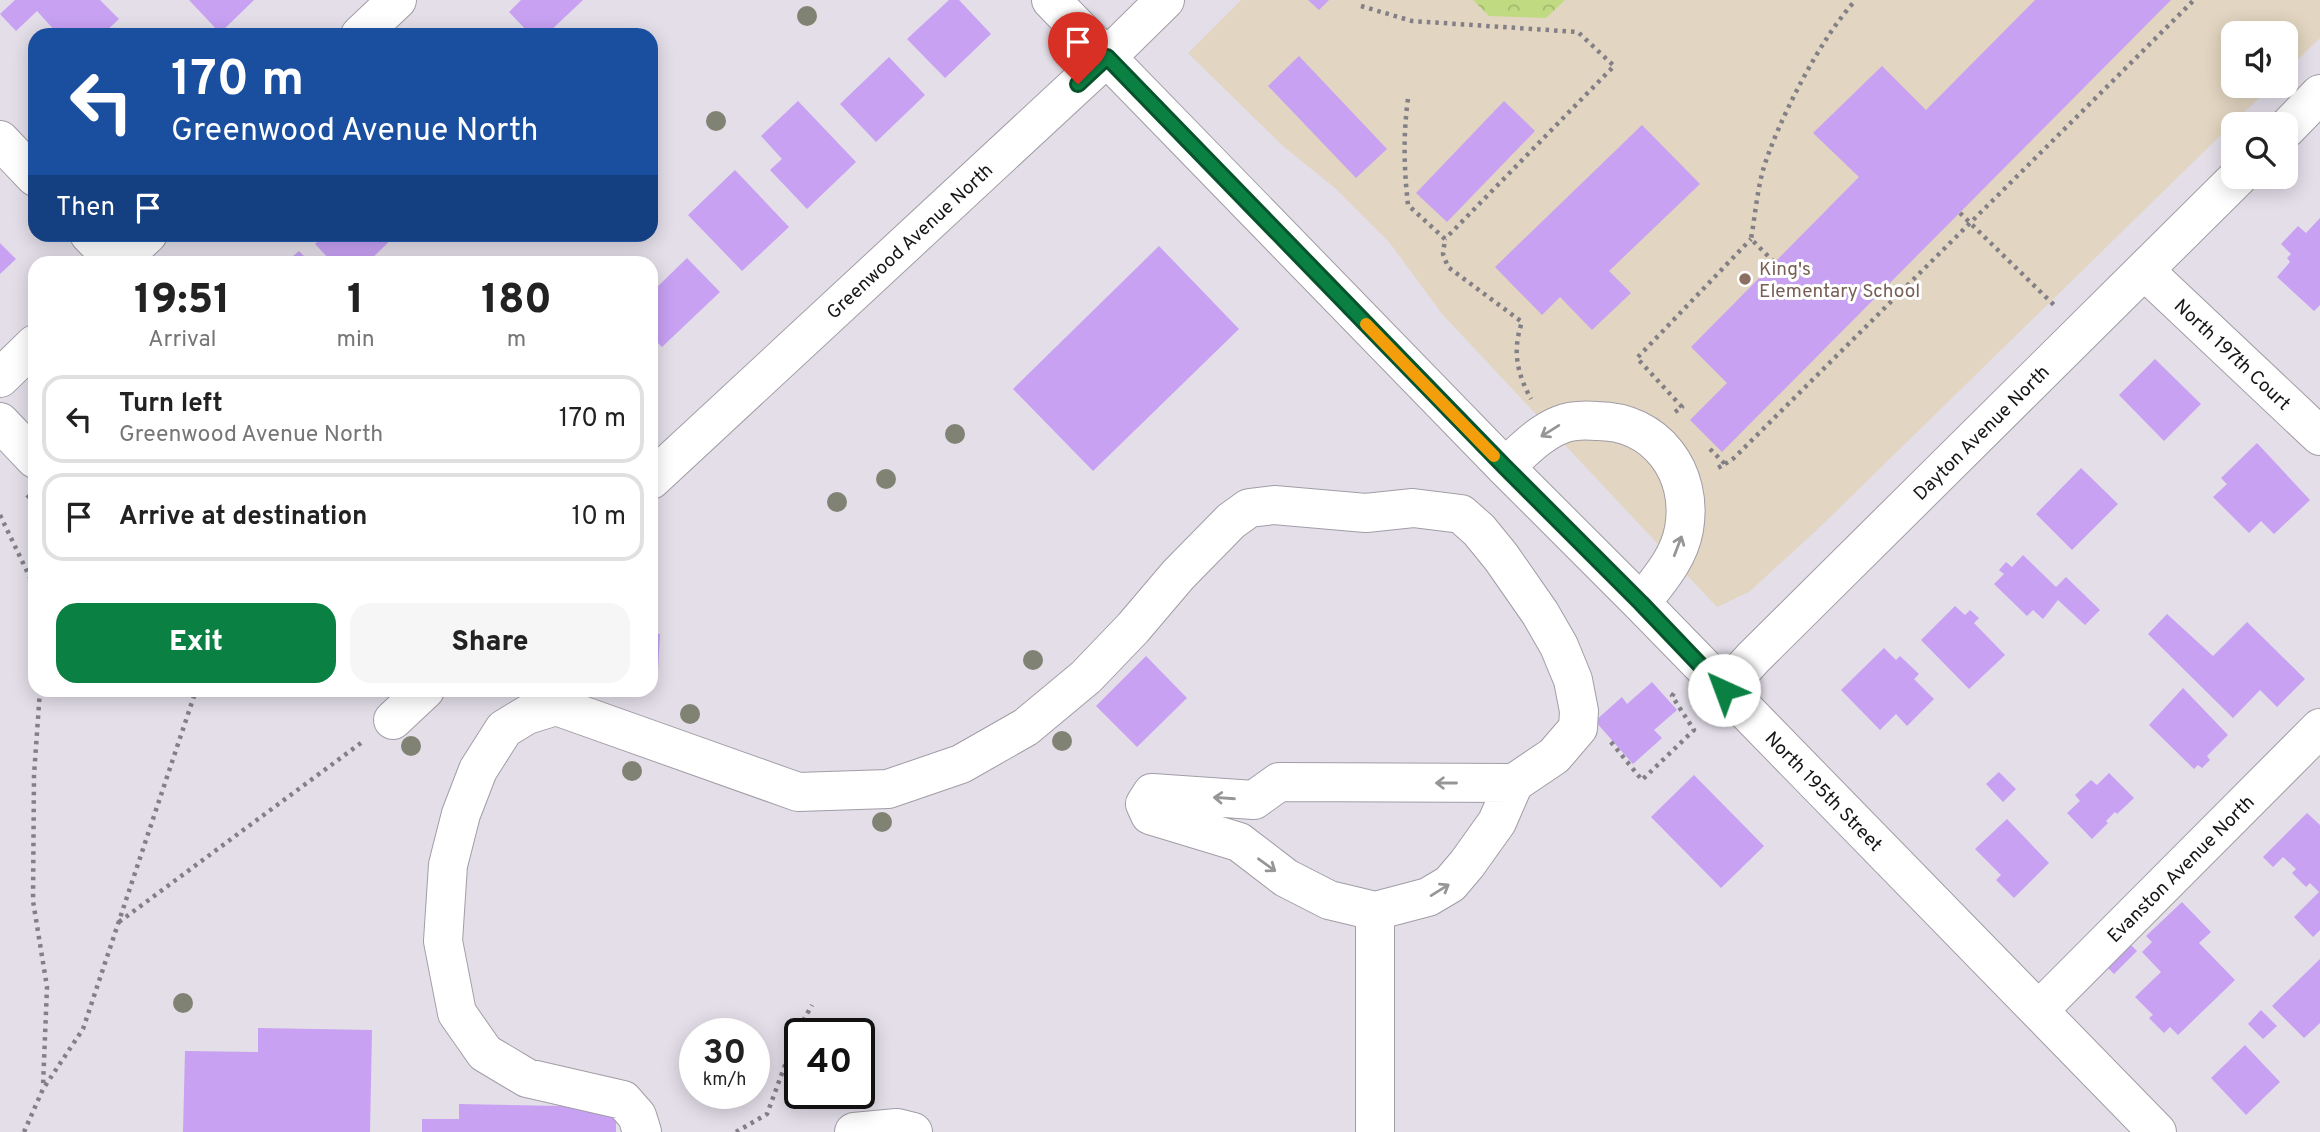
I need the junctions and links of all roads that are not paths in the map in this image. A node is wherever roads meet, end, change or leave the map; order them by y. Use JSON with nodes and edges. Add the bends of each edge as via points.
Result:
{"nodes":[{"id":1,"x":397,"y":0,"type":"edge"},
{"id":2,"x":1051,"y":0,"type":"edge"},
{"id":3,"x":1093,"y":0,"type":"edge"},
{"id":4,"x":1165,"y":0,"type":"edge"},
{"id":5,"x":367,"y":28,"type":"edge"},
{"id":6,"x":1115,"y":49,"type":"junction"},
{"id":7,"x":2320,"y":94,"type":"edge"},
{"id":8,"x":2298,"y":117,"type":"edge"},
{"id":9,"x":0,"y":139,"type":"edge"},
{"id":10,"x":28,"y":169,"type":"edge"},
{"id":11,"x":2226,"y":189,"type":"edge"},
{"id":12,"x":97,"y":242,"type":"edge"},
{"id":13,"x":139,"y":242,"type":"edge"},
{"id":14,"x":111,"y":256,"type":"edge"},
{"id":15,"x":124,"y":256,"type":"edge"},
{"id":16,"x":2145,"y":271,"type":"junction"},
{"id":17,"x":28,"y":351,"type":"edge"},
{"id":18,"x":0,"y":378,"type":"edge"},
{"id":19,"x":0,"y":422,"type":"edge"},
{"id":20,"x":2320,"y":436,"type":"edge"},
{"id":21,"x":28,"y":452,"type":"edge"},
{"id":22,"x":1505,"y":467,"type":"junction"},
{"id":23,"x":658,"y":473,"type":"edge"},
{"id":24,"x":1641,"y":603,"type":"junction"},
{"id":25,"x":1724,"y":690,"type":"junction"},
{"id":26,"x":418,"y":697,"type":"edge"},
{"id":27,"x":522,"y":702,"type":"edge"},
{"id":28,"x":393,"y":720,"type":"road end"},
{"id":29,"x":2320,"y":728,"type":"edge"},
{"id":30,"x":1514,"y":783,"type":"junction"},
{"id":31,"x":1376,"y":911,"type":"junction"},
{"id":32,"x":2039,"y":1010,"type":"junction"},
{"id":33,"x":642,"y":1132,"type":"edge"},
{"id":34,"x":854,"y":1132,"type":"edge"},
{"id":35,"x":913,"y":1132,"type":"edge"},
{"id":36,"x":1376,"y":1132,"type":"edge"},
{"id":37,"x":2157,"y":1132,"type":"edge"}],
"edges":[{"from":1,"to":5,"type":"street"},
{"from":2,"to":6,"type":"street","name":"North 195th Street"},
{"from":3,"to":6,"type":"street"},
{"from":4,"to":6,"type":"street","name":"Greenwood Avenue North"},
{"from":6,"to":22,"type":"street","name":"North 195th Street"},
{"from":6,"to":23,"type":"street","name":"Greenwood Avenue North"},
{"from":7,"to":8,"type":"street"},
{"from":9,"to":10,"type":"street"},
{"from":11,"to":16,"type":"street","name":"Dayton Avenue North"},
{"from":12,"to":14,"type":"street"},
{"from":13,"to":15,"type":"street"},
{"from":16,"to":20,"type":"street","name":"North 197th Court"},
{"from":16,"to":25,"type":"street","name":"Dayton Avenue North"},
{"from":17,"to":18,"type":"street"},
{"from":19,"to":21,"type":"street"},
{"from":22,"to":24,"type":"street","name":"North 195th Street"},
{"from":24,"to":22,"type":"street","one_way":true,"via":[[1673,561],[1683,533],[1683,488],[1669,456],[1635,428],[1589,420],[1548,430]]},
{"from":24,"to":25,"type":"street","name":"North 195th Street"},
{"from":25,"to":32,"type":"street","name":"North 195th Street"},
{"from":26,"to":28,"type":"street"},
{"from":27,"to":30,"type":"street","via":[[556,706],[798,792],[888,789],[961,764],[1026,727],[1086,677],[1178,575],[1249,508],[1274,505],[1366,513],[1413,508],[1461,514],[1479,530],[1540,612],[1567,664],[1579,711],[1578,728],[1555,756]]},
{"from":27,"to":33,"type":"street","via":[[478,770],[448,865],[443,941],[457,1013],[485,1053],[527,1078],[623,1100],[637,1116]]},
{"from":29,"to":32,"type":"street","name":"Evanston Avenue North"},
{"from":31,"to":30,"type":"street","one_way":true,"via":[[1427,897],[1450,884],[1497,822]]},
{"from":30,"to":31,"type":"street","one_way":true,"via":[[1279,782],[1254,800],[1153,793],[1148,797],[1145,804],[1150,815],[1239,842],[1286,878],[1329,900]]},
{"from":31,"to":36,"type":"street"},
{"from":32,"to":37,"type":"street","name":"North 195th Street"},
{"from":34,"to":35,"type":"street","via":[[897,1128]]}]}
